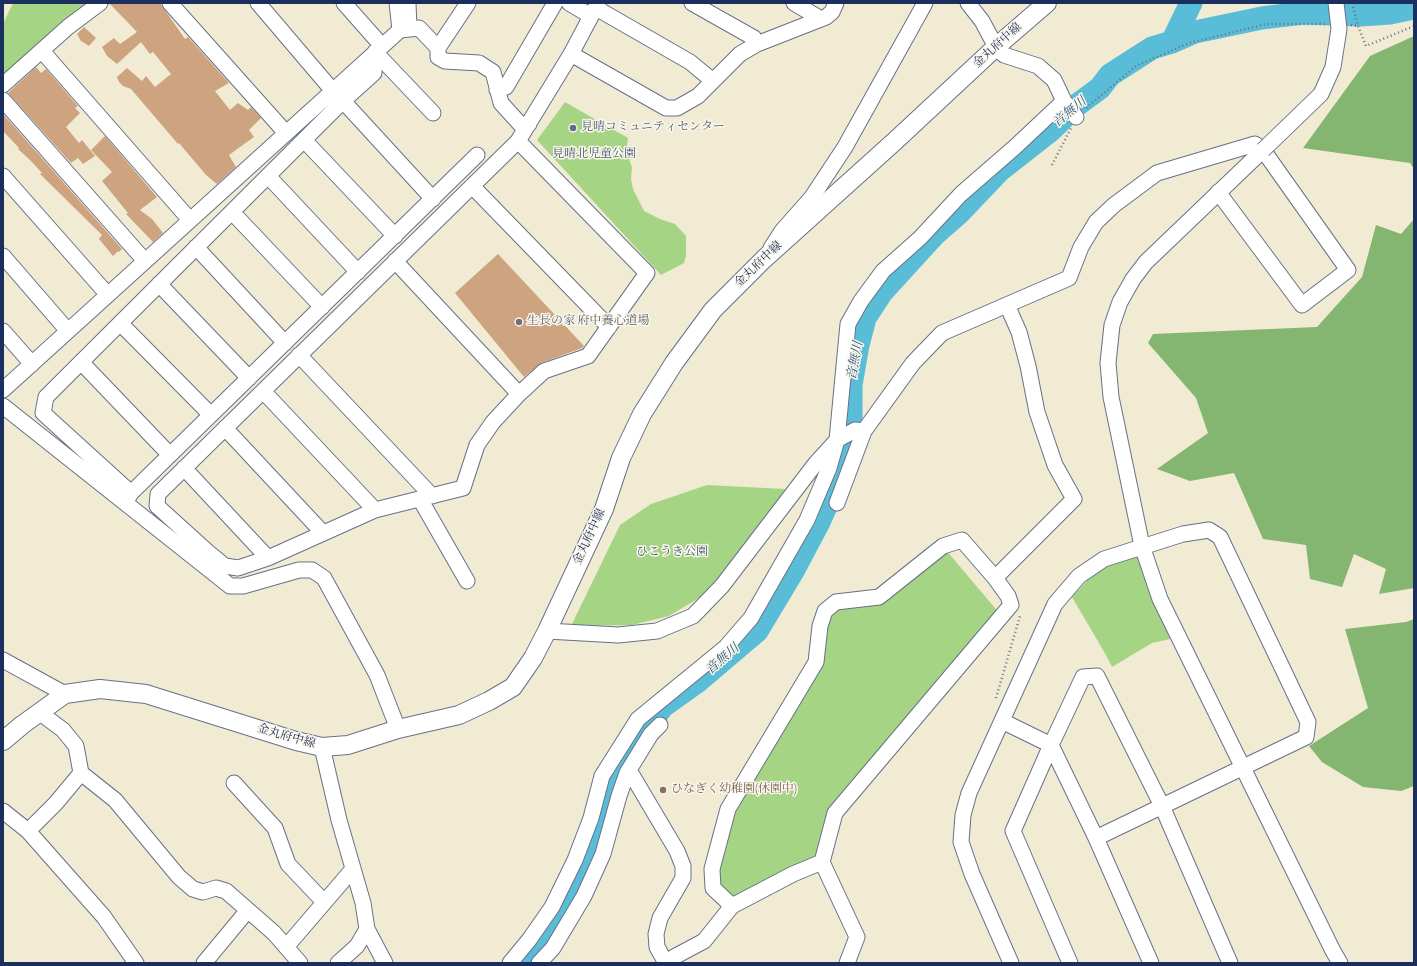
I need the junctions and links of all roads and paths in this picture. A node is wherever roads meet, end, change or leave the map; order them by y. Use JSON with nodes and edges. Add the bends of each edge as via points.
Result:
{"nodes":[{"id":1,"x":100,"y":3,"type":"edge"},
{"id":2,"x":170,"y":3,"type":"edge"},
{"id":3,"x":258,"y":3,"type":"edge"},
{"id":4,"x":344,"y":3,"type":"edge"},
{"id":5,"x":397,"y":3,"type":"edge"},
{"id":6,"x":408,"y":3,"type":"edge"},
{"id":7,"x":468,"y":3,"type":"edge"},
{"id":8,"x":555,"y":3,"type":"edge"},
{"id":9,"x":569,"y":3,"type":"edge"},
{"id":10,"x":692,"y":3,"type":"edge"},
{"id":11,"x":794,"y":3,"type":"edge"},
{"id":12,"x":836,"y":3,"type":"edge"},
{"id":13,"x":925,"y":3,"type":"edge"},
{"id":14,"x":968,"y":3,"type":"edge"},
{"id":15,"x":1047,"y":3,"type":"edge"},
{"id":16,"x":1336,"y":3,"type":"edge"},
{"id":17,"x":1352,"y":3,"type":"edge"},
{"id":18,"x":595,"y":9,"type":"edge"},
{"id":19,"x":821,"y":19,"type":"junction"},
{"id":20,"x":1327,"y":24,"type":"dead end"},
{"id":21,"x":1350,"y":25,"type":"dead end"},
{"id":22,"x":1358,"y":26,"type":"junction"},
{"id":23,"x":1414,"y":26,"type":"edge"},
{"id":24,"x":404,"y":29,"type":"junction"},
{"id":25,"x":756,"y":44,"type":"junction"},
{"id":26,"x":996,"y":47,"type":"junction"},
{"id":27,"x":438,"y":48,"type":"junction"},
{"id":28,"x":379,"y":49,"type":"junction"},
{"id":29,"x":42,"y":51,"type":"junction"},
{"id":30,"x":571,"y":54,"type":"junction"},
{"id":31,"x":713,"y":81,"type":"junction"},
{"id":32,"x":3,"y":85,"type":"edge"},
{"id":33,"x":497,"y":90,"type":"junction"},
{"id":34,"x":338,"y":96,"type":"junction"},
{"id":35,"x":3,"y":100,"type":"edge"},
{"id":36,"x":1064,"y":101,"type":"junction"},
{"id":37,"x":433,"y":113,"type":"dead end"},
{"id":38,"x":1076,"y":118,"type":"junction"},
{"id":39,"x":529,"y":124,"type":"junction"},
{"id":40,"x":286,"y":134,"type":"junction"},
{"id":41,"x":304,"y":140,"type":"junction"},
{"id":42,"x":518,"y":141,"type":"junction"},
{"id":43,"x":1263,"y":150,"type":"junction"},
{"id":44,"x":476,"y":155,"type":"dead end"},
{"id":45,"x":1052,"y":165,"type":"dead end"},
{"id":46,"x":3,"y":176,"type":"edge"},
{"id":47,"x":268,"y":176,"type":"junction"},
{"id":48,"x":472,"y":186,"type":"junction"},
{"id":49,"x":1218,"y":192,"type":"junction"},
{"id":50,"x":433,"y":199,"type":"junction"},
{"id":51,"x":232,"y":212,"type":"junction"},
{"id":52,"x":190,"y":220,"type":"junction"},
{"id":53,"x":395,"y":236,"type":"junction"},
{"id":54,"x":196,"y":247,"type":"junction"},
{"id":55,"x":3,"y":256,"type":"edge"},
{"id":56,"x":764,"y":259,"type":"junction"},
{"id":57,"x":145,"y":261,"type":"junction"},
{"id":58,"x":395,"y":261,"type":"junction"},
{"id":59,"x":358,"y":272,"type":"junction"},
{"id":60,"x":159,"y":284,"type":"junction"},
{"id":61,"x":108,"y":295,"type":"junction"},
{"id":62,"x":1007,"y":305,"type":"junction"},
{"id":63,"x":322,"y":307,"type":"junction"},
{"id":64,"x":120,"y":323,"type":"junction"},
{"id":65,"x":609,"y":327,"type":"junction"},
{"id":66,"x":68,"y":331,"type":"junction"},
{"id":67,"x":3,"y":332,"type":"edge"},
{"id":68,"x":285,"y":343,"type":"junction"},
{"id":69,"x":299,"y":355,"type":"junction"},
{"id":70,"x":81,"y":362,"type":"junction"},
{"id":71,"x":32,"y":364,"type":"junction"},
{"id":72,"x":249,"y":378,"type":"junction"},
{"id":73,"x":3,"y":390,"type":"edge"},
{"id":74,"x":263,"y":391,"type":"junction"},
{"id":75,"x":519,"y":394,"type":"junction"},
{"id":76,"x":3,"y":406,"type":"edge"},
{"id":77,"x":211,"y":415,"type":"junction"},
{"id":78,"x":225,"y":428,"type":"junction"},
{"id":79,"x":860,"y":430,"type":"junction"},
{"id":80,"x":836,"y":440,"type":"junction"},
{"id":81,"x":170,"y":455,"type":"junction"},
{"id":82,"x":184,"y":468,"type":"junction"},
{"id":83,"x":426,"y":497,"type":"junction"},
{"id":84,"x":128,"y":498,"type":"junction"},
{"id":85,"x":837,"y":503,"type":"dead end"},
{"id":86,"x":375,"y":510,"type":"junction"},
{"id":87,"x":323,"y":533,"type":"junction"},
{"id":88,"x":1142,"y":546,"type":"junction"},
{"id":89,"x":205,"y":558,"type":"junction"},
{"id":90,"x":268,"y":558,"type":"junction"},
{"id":91,"x":995,"y":578,"type":"junction"},
{"id":92,"x":466,"y":581,"type":"dead end"},
{"id":93,"x":1011,"y":605,"type":"junction"},
{"id":94,"x":546,"y":631,"type":"junction"},
{"id":95,"x":3,"y":660,"type":"edge"},
{"id":96,"x":65,"y":694,"type":"junction"},
{"id":97,"x":994,"y":704,"type":"dead end"},
{"id":98,"x":39,"y":712,"type":"junction"},
{"id":99,"x":1002,"y":721,"type":"junction"},
{"id":100,"x":660,"y":725,"type":"dead end"},
{"id":101,"x":398,"y":728,"type":"junction"},
{"id":102,"x":3,"y":741,"type":"edge"},
{"id":103,"x":1051,"y":745,"type":"junction"},
{"id":104,"x":322,"y":747,"type":"junction"},
{"id":105,"x":1242,"y":767,"type":"junction"},
{"id":106,"x":81,"y":773,"type":"junction"},
{"id":107,"x":628,"y":773,"type":"junction"},
{"id":108,"x":234,"y":783,"type":"dead end"},
{"id":109,"x":1162,"y":806,"type":"junction"},
{"id":110,"x":3,"y":810,"type":"edge"},
{"id":111,"x":28,"y":831,"type":"junction"},
{"id":112,"x":1096,"y":838,"type":"junction"},
{"id":113,"x":822,"y":862,"type":"junction"},
{"id":114,"x":353,"y":868,"type":"junction"},
{"id":115,"x":324,"y":902,"type":"junction"},
{"id":116,"x":732,"y":906,"type":"junction"},
{"id":117,"x":248,"y":910,"type":"junction"},
{"id":118,"x":367,"y":929,"type":"junction"},
{"id":119,"x":286,"y":947,"type":"junction"},
{"id":120,"x":136,"y":963,"type":"edge"},
{"id":121,"x":204,"y":963,"type":"edge"},
{"id":122,"x":300,"y":963,"type":"edge"},
{"id":123,"x":338,"y":963,"type":"edge"},
{"id":124,"x":385,"y":963,"type":"edge"},
{"id":125,"x":510,"y":963,"type":"edge"},
{"id":126,"x":539,"y":963,"type":"edge"},
{"id":127,"x":667,"y":963,"type":"edge"},
{"id":128,"x":847,"y":963,"type":"edge"},
{"id":129,"x":1011,"y":963,"type":"edge"},
{"id":130,"x":1070,"y":963,"type":"edge"},
{"id":131,"x":1151,"y":963,"type":"edge"},
{"id":132,"x":1230,"y":963,"type":"edge"},
{"id":133,"x":1340,"y":963,"type":"edge"}],
"edges":[{"from":1,"to":29,"type":"street"},
{"from":2,"to":40,"type":"street"},
{"from":3,"to":34,"type":"street"},
{"from":4,"to":28,"type":"street"},
{"from":5,"to":24,"type":"street"},
{"from":6,"to":24,"type":"street"},
{"from":7,"to":27,"type":"street"},
{"from":8,"to":33,"type":"street","via":[[506,87]]},
{"from":9,"to":18,"type":"street"},
{"from":10,"to":25,"type":"street","via":[[754,38]]},
{"from":11,"to":19,"type":"street"},
{"from":12,"to":19,"type":"street","via":[[832,12]]},
{"from":13,"to":56,"type":"street","via":[[844,147],[812,197],[782,231]]},
{"from":14,"to":26,"type":"street","via":[[982,21]]},
{"from":15,"to":26,"type":"main road","name":"金丸府中線"},
{"from":16,"to":43,"type":"street","bridge":true,"via":[[1339,29],[1333,67],[1321,94]]},
{"from":17,"to":22,"type":"path"},
{"from":18,"to":30,"type":"street"},
{"from":18,"to":31,"type":"street","via":[[690,62]]},
{"from":19,"to":25,"type":"street"},
{"from":20,"to":38,"type":"path","via":[[1266,24],[1189,44],[1136,66]]},
{"from":21,"to":22,"type":"path"},
{"from":22,"to":23,"type":"path","via":[[1366,46]]},
{"from":24,"to":27,"type":"street","via":[[419,28]]},
{"from":24,"to":28,"type":"street"},
{"from":25,"to":31,"type":"street","via":[[740,54]]},
{"from":26,"to":36,"type":"street","via":[[1004,55],[1038,66],[1054,80]]},
{"from":26,"to":56,"type":"main road","name":"金丸府中線"},
{"from":27,"to":33,"type":"street","via":[[438,57],[445,61],[479,63],[493,72]]},
{"from":28,"to":34,"type":"street","via":[[374,72]]},
{"from":28,"to":37,"type":"street"},
{"from":29,"to":32,"type":"street"},
{"from":29,"to":52,"type":"street"},
{"from":30,"to":31,"type":"street","via":[[666,108],[678,108],[698,96]]},
{"from":30,"to":39,"type":"street"},
{"from":33,"to":39,"type":"street","via":[[501,103],[520,124]]},
{"from":34,"to":40,"type":"street"},
{"from":34,"to":41,"type":"street"},
{"from":34,"to":50,"type":"street"},
{"from":35,"to":57,"type":"street"},
{"from":36,"to":38,"type":"street"},
{"from":36,"to":80,"type":"street","via":[[961,194],[920,238],[883,271],[861,301],[848,324]]},
{"from":38,"to":45,"type":"path"},
{"from":39,"to":42,"type":"street"},
{"from":40,"to":52,"type":"street"},
{"from":41,"to":47,"type":"street"},
{"from":41,"to":53,"type":"street"},
{"from":42,"to":48,"type":"street"},
{"from":42,"to":65,"type":"street","via":[[647,273]]},
{"from":43,"to":49,"type":"street"},
{"from":43,"to":49,"type":"street","via":[[1348,270],[1302,305]]},
{"from":43,"to":62,"type":"street","via":[[1255,144],[1157,173],[1096,222],[1081,247],[1069,278]]},
{"from":44,"to":50,"type":"street"},
{"from":46,"to":61,"type":"street"},
{"from":47,"to":51,"type":"street"},
{"from":47,"to":59,"type":"street"},
{"from":48,"to":58,"type":"street"},
{"from":48,"to":65,"type":"street"},
{"from":49,"to":88,"type":"street","via":[[1146,262],[1120,302],[1112,325],[1108,363],[1111,397]]},
{"from":50,"to":53,"type":"street"},
{"from":51,"to":54,"type":"street"},
{"from":51,"to":63,"type":"street"},
{"from":52,"to":57,"type":"street"},
{"from":53,"to":59,"type":"street"},
{"from":54,"to":60,"type":"street"},
{"from":54,"to":68,"type":"street"},
{"from":55,"to":66,"type":"street"},
{"from":56,"to":94,"type":"main road","name":"金丸府中線","via":[[713,310],[642,414],[621,458],[604,509]]},
{"from":57,"to":61,"type":"street"},
{"from":58,"to":69,"type":"street"},
{"from":58,"to":75,"type":"street"},
{"from":59,"to":63,"type":"street"},
{"from":60,"to":64,"type":"street"},
{"from":60,"to":72,"type":"street"},
{"from":61,"to":66,"type":"street"},
{"from":62,"to":79,"type":"street","via":[[942,333],[913,363]]},
{"from":62,"to":91,"type":"street","via":[[1019,332],[1037,412],[1055,465],[1074,500]]},
{"from":63,"to":68,"type":"street"},
{"from":64,"to":70,"type":"street"},
{"from":64,"to":77,"type":"street"},
{"from":65,"to":75,"type":"street","via":[[588,356],[544,371]]},
{"from":66,"to":71,"type":"street"},
{"from":67,"to":71,"type":"street"},
{"from":68,"to":72,"type":"street"},
{"from":69,"to":74,"type":"street"},
{"from":69,"to":83,"type":"street"},
{"from":70,"to":81,"type":"street"},
{"from":70,"to":84,"type":"street","via":[[46,397],[43,413]]},
{"from":71,"to":73,"type":"street"},
{"from":72,"to":77,"type":"street"},
{"from":74,"to":78,"type":"street"},
{"from":74,"to":86,"type":"street"},
{"from":75,"to":83,"type":"street","via":[[493,422],[477,445],[463,488]]},
{"from":76,"to":84,"type":"street"},
{"from":77,"to":81,"type":"street"},
{"from":78,"to":82,"type":"street"},
{"from":78,"to":87,"type":"street"},
{"from":79,"to":80,"type":"street"},
{"from":79,"to":85,"type":"street"},
{"from":80,"to":94,"type":"street","via":[[722,586],[693,616],[657,631],[618,635]]},
{"from":80,"to":125,"type":"street","via":[[829,468],[807,520],[751,618],[726,647],[638,719],[602,776],[591,818],[575,860],[552,907]]},
{"from":81,"to":84,"type":"street"},
{"from":82,"to":89,"type":"street","via":[[158,494],[157,506]]},
{"from":82,"to":90,"type":"street"},
{"from":83,"to":86,"type":"street"},
{"from":83,"to":92,"type":"street"},
{"from":84,"to":89,"type":"street"},
{"from":86,"to":87,"type":"street"},
{"from":87,"to":90,"type":"street"},
{"from":88,"to":99,"type":"street","via":[[1104,559],[1079,576],[1055,604]]},
{"from":88,"to":105,"type":"street","via":[[1160,599]]},
{"from":88,"to":105,"type":"street","via":[[1183,534],[1209,530],[1220,537],[1308,722],[1306,737]]},
{"from":89,"to":90,"type":"street","via":[[238,568]]},
{"from":89,"to":101,"type":"street","via":[[230,586],[243,586],[298,570],[312,570],[324,578],[377,675]]},
{"from":91,"to":93,"type":"street","via":[[1008,596]]},
{"from":91,"to":116,"type":"street","via":[[962,540],[943,546],[879,598],[836,602],[825,611],[820,626],[816,662],[728,809],[712,869],[713,888]]},
{"from":93,"to":97,"type":"path","via":[[1022,609]]},
{"from":93,"to":113,"type":"street","via":[[835,813]]},
{"from":94,"to":101,"type":"main road","name":"金丸府中線","via":[[534,658],[512,687],[459,715]]},
{"from":95,"to":96,"type":"street"},
{"from":96,"to":98,"type":"main road","name":"金丸府中線"},
{"from":96,"to":104,"type":"main road","name":"金丸府中線","via":[[100,689],[146,694]]},
{"from":98,"to":102,"type":"main road","name":"金丸府中線"},
{"from":98,"to":106,"type":"street","via":[[63,730],[76,746]]},
{"from":99,"to":103,"type":"street"},
{"from":99,"to":129,"type":"street","via":[[969,793],[963,815],[961,842],[972,874]]},
{"from":100,"to":107,"type":"street","via":[[651,734]]},
{"from":101,"to":104,"type":"main road","name":"金丸府中線","via":[[348,745]]},
{"from":103,"to":109,"type":"street","via":[[1083,677],[1096,676]]},
{"from":103,"to":112,"type":"street"},
{"from":103,"to":130,"type":"street","via":[[1013,831]]},
{"from":104,"to":114,"type":"street"},
{"from":105,"to":109,"type":"street"},
{"from":105,"to":133,"type":"street"},
{"from":106,"to":111,"type":"street"},
{"from":106,"to":117,"type":"street","via":[[115,800],[193,890],[203,892],[216,888],[226,891]]},
{"from":107,"to":126,"type":"street","via":[[603,854],[584,896],[553,948]]},
{"from":107,"to":127,"type":"street","via":[[632,774],[677,851],[683,866],[683,878],[660,918],[656,934],[657,947]]},
{"from":108,"to":115,"type":"street","via":[[275,828],[288,864]]},
{"from":109,"to":112,"type":"street"},
{"from":109,"to":132,"type":"street"},
{"from":110,"to":111,"type":"street"},
{"from":111,"to":120,"type":"street","via":[[104,917]]},
{"from":112,"to":131,"type":"street"},
{"from":113,"to":116,"type":"street","via":[[792,874]]},
{"from":113,"to":128,"type":"street","via":[[857,937]]},
{"from":114,"to":115,"type":"street"},
{"from":114,"to":118,"type":"street"},
{"from":115,"to":119,"type":"street"},
{"from":116,"to":127,"type":"street","via":[[704,941]]},
{"from":117,"to":119,"type":"street"},
{"from":117,"to":121,"type":"street"},
{"from":118,"to":123,"type":"street","via":[[357,946]]},
{"from":118,"to":124,"type":"street"},
{"from":119,"to":122,"type":"street"}]}
